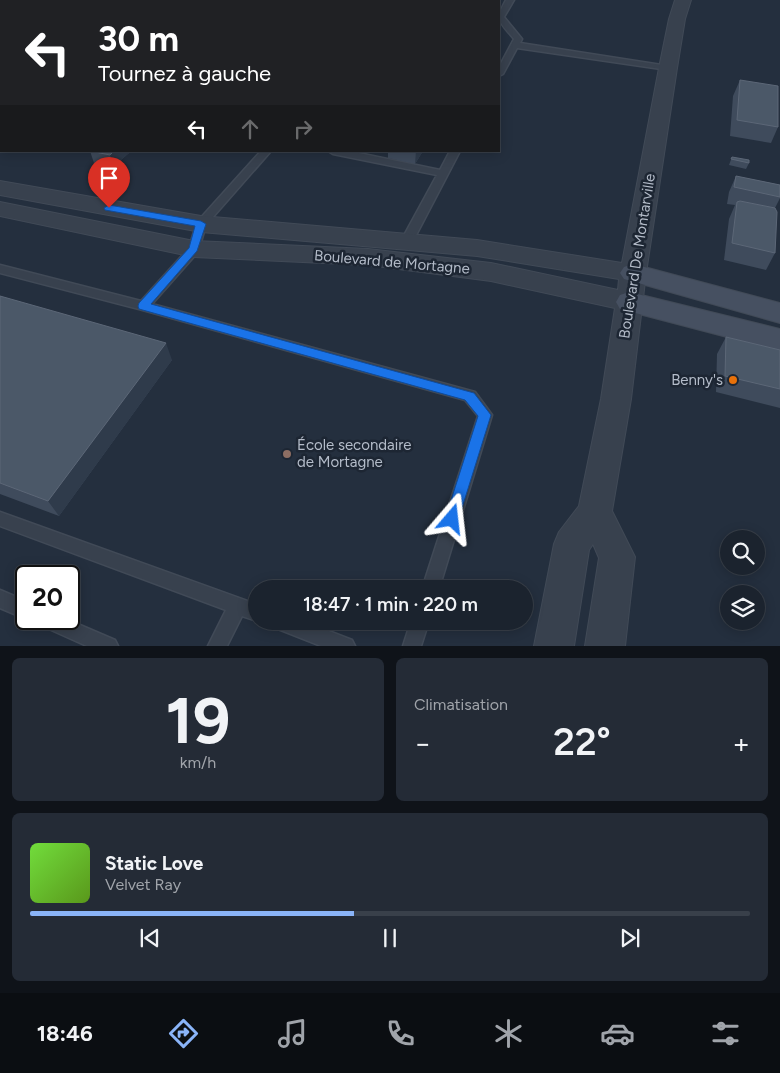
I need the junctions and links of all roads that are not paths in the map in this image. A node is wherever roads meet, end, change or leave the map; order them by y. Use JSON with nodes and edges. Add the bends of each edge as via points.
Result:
{"nodes":[{"id":1,"x":510,"y":0,"type":"edge"},
{"id":2,"x":683,"y":0,"type":"edge"},
{"id":3,"x":515,"y":45,"type":"junction"},
{"id":4,"x":668,"y":68,"type":"junction"},
{"id":5,"x":500,"y":72,"type":"edge"},
{"id":6,"x":265,"y":152,"type":"edge"},
{"id":7,"x":339,"y":152,"type":"edge"},
{"id":8,"x":454,"y":152,"type":"edge"},
{"id":9,"x":442,"y":172,"type":"junction"},
{"id":10,"x":0,"y":188,"type":"edge"},
{"id":11,"x":0,"y":209,"type":"edge"},
{"id":12,"x":201,"y":224,"type":"junction"},
{"id":13,"x":408,"y":241,"type":"junction"},
{"id":14,"x":194,"y":249,"type":"junction"},
{"id":15,"x":0,"y":269,"type":"edge"},
{"id":16,"x":633,"y":273,"type":"junction"},
{"id":17,"x":629,"y":302,"type":"junction"},
{"id":18,"x":143,"y":306,"type":"junction"},
{"id":19,"x":780,"y":313,"type":"edge"},
{"id":20,"x":780,"y":340,"type":"edge"},
{"id":21,"x":595,"y":512,"type":"junction"},
{"id":22,"x":0,"y":519,"type":"edge"},
{"id":23,"x":433,"y":580,"type":"edge"},
{"id":24,"x":0,"y":599,"type":"edge"},
{"id":25,"x":15,"y":605,"type":"edge"},
{"id":26,"x":238,"y":606,"type":"junction"},
{"id":27,"x":248,"y":610,"type":"edge"},
{"id":28,"x":72,"y":630,"type":"edge"},
{"id":29,"x":303,"y":630,"type":"edge"},
{"id":30,"x":417,"y":630,"type":"edge"},
{"id":31,"x":109,"y":646,"type":"edge"},
{"id":32,"x":217,"y":646,"type":"edge"},
{"id":33,"x":346,"y":646,"type":"edge"},
{"id":34,"x":412,"y":646,"type":"edge"},
{"id":35,"x":554,"y":646,"type":"edge"},
{"id":36,"x":605,"y":646,"type":"edge"}],
"edges":[{"from":1,"to":3,"type":"lane","via":[[500,17],[518,39]]},
{"from":2,"to":4,"type":"street","name":"Boulevard De Montarville"},
{"from":3,"to":4,"type":"lane"},
{"from":3,"to":5,"type":"lane"},
{"from":4,"to":16,"type":"street","name":"Boulevard De Montarville"},
{"from":6,"to":12,"type":"lane"},
{"from":7,"to":9,"type":"lane"},
{"from":8,"to":9,"type":"lane"},
{"from":9,"to":13,"type":"lane"},
{"from":10,"to":12,"type":"street","name":"Boulevard de Mortagne"},
{"from":11,"to":14,"type":"street","name":"Boulevard de Mortagne"},
{"from":12,"to":13,"type":"street","name":"Boulevard de Mortagne"},
{"from":12,"to":14,"type":"lane"},
{"from":13,"to":16,"type":"street","name":"Boulevard de Mortagne","via":[[477,248]]},
{"from":14,"to":17,"type":"street","name":"Boulevard de Mortagne","via":[[368,257],[491,272]]},
{"from":14,"to":18,"type":"lane"},
{"from":15,"to":18,"type":"lane"},
{"from":16,"to":17,"type":"street","name":"Boulevard De Montarville"},
{"from":16,"to":19,"type":"main road","name":"Boulevard de Mortagne"},
{"from":17,"to":20,"type":"main road","name":"Boulevard de Mortagne"},
{"from":17,"to":21,"type":"street","name":"Boulevard De Montarville","via":[[616,399]]},
{"from":18,"to":23,"type":"lane","via":[[470,396],[485,415]]},
{"from":21,"to":35,"type":"street","name":"Boulevard De Montarville","via":[[572,544]]},
{"from":21,"to":36,"type":"street","via":[[617,557]]},
{"from":22,"to":26,"type":"lane"},
{"from":24,"to":25,"type":"lane"},
{"from":26,"to":27,"type":"lane"},
{"from":26,"to":32,"type":"lane"},
{"from":28,"to":31,"type":"lane"},
{"from":29,"to":33,"type":"lane"},
{"from":30,"to":34,"type":"lane"}]}
